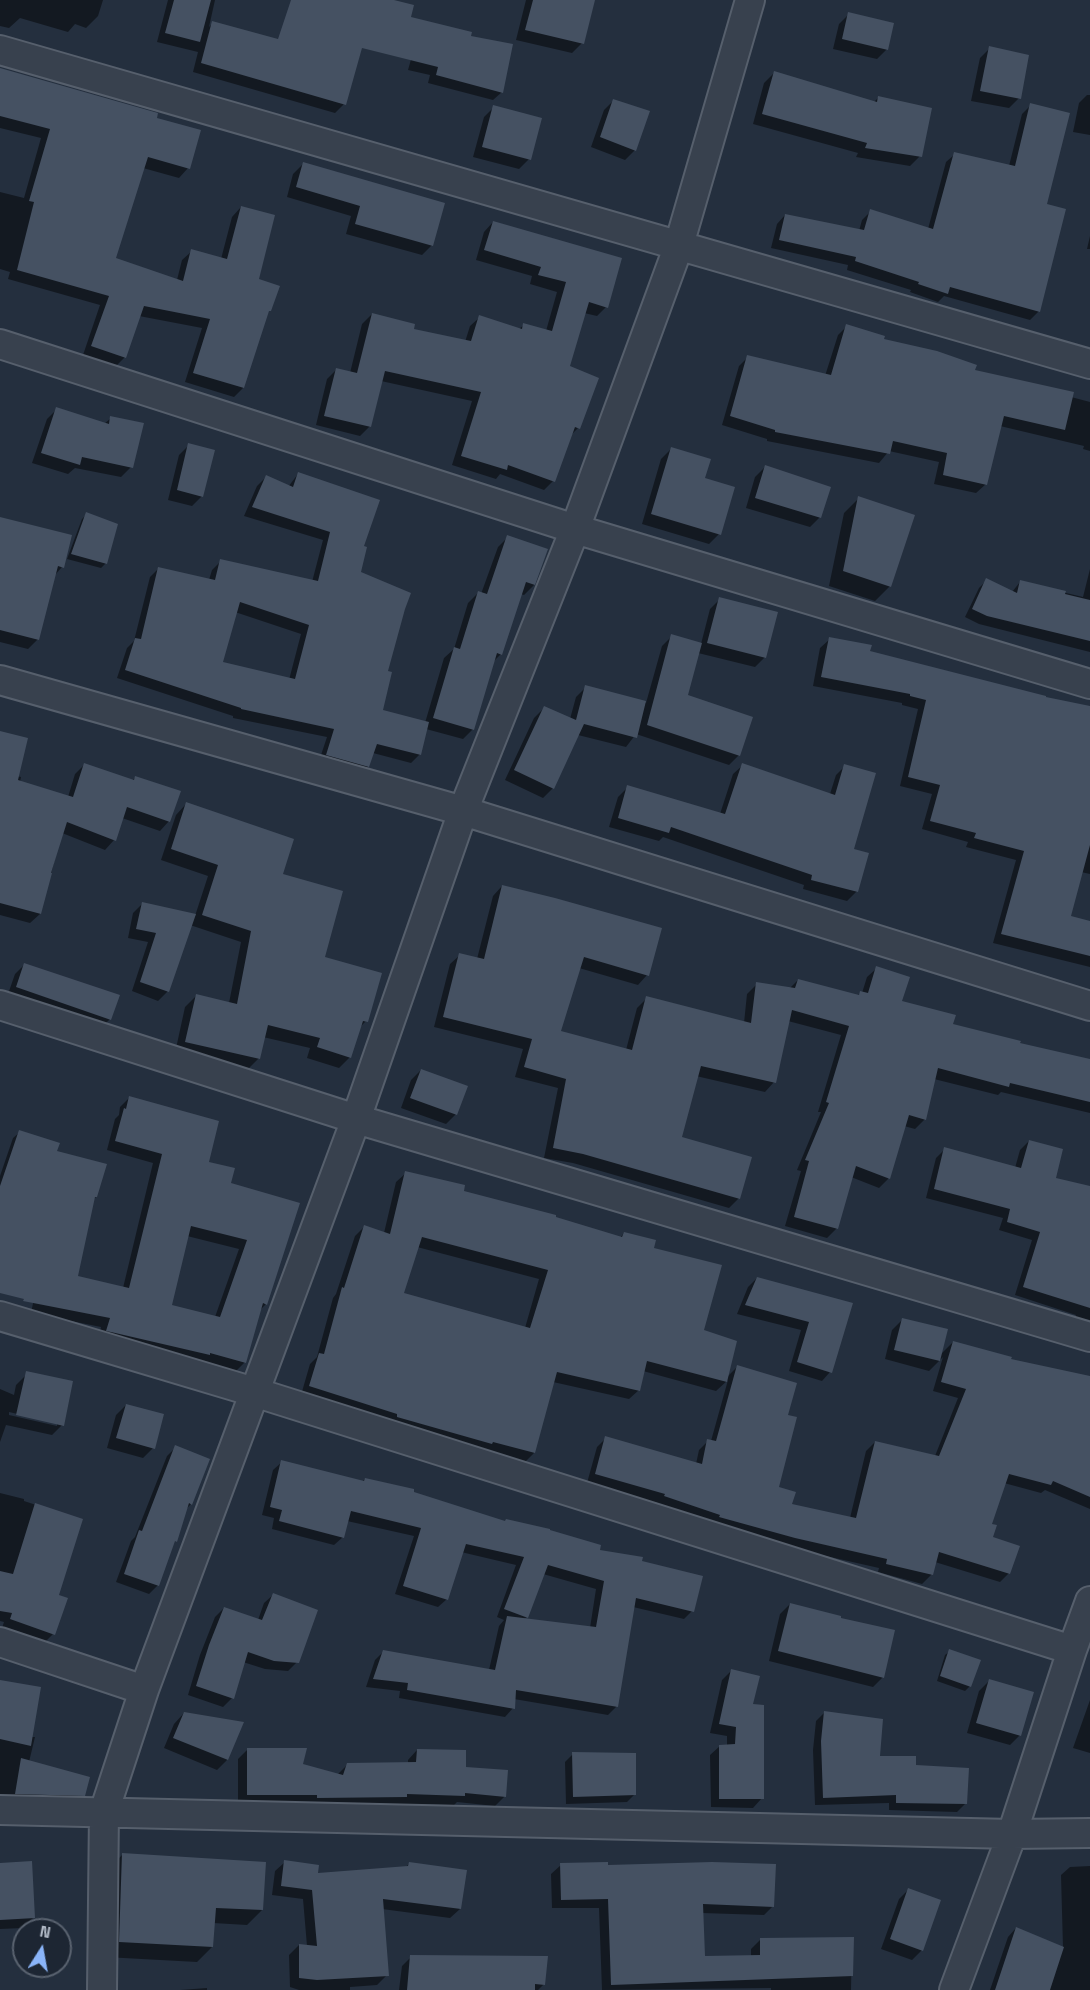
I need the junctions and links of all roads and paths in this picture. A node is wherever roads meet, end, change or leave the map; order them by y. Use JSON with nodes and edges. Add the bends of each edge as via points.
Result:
{"nodes":[{"id":1,"x":750,"y":0,"type":"edge"},
{"id":2,"x":0,"y":50,"type":"edge"},
{"id":3,"x":679,"y":245,"type":"junction"},
{"id":4,"x":0,"y":344,"type":"edge"},
{"id":5,"x":1090,"y":364,"type":"edge"},
{"id":6,"x":575,"y":529,"type":"junction"},
{"id":7,"x":0,"y":680,"type":"edge"},
{"id":8,"x":1090,"y":684,"type":"edge"},
{"id":9,"x":463,"y":811,"type":"junction"},
{"id":10,"x":0,"y":1005,"type":"edge"},
{"id":11,"x":1090,"y":1006,"type":"edge"},
{"id":12,"x":356,"y":1119,"type":"junction"},
{"id":13,"x":0,"y":1316,"type":"edge"},
{"id":14,"x":1090,"y":1337,"type":"edge"},
{"id":15,"x":255,"y":1392,"type":"junction"},
{"id":16,"x":1090,"y":1601,"type":"edge"},
{"id":17,"x":0,"y":1642,"type":"edge"},
{"id":18,"x":1072,"y":1650,"type":"junction"},
{"id":19,"x":144,"y":1690,"type":"junction"},
{"id":20,"x":0,"y":1810,"type":"edge"},
{"id":21,"x":104,"y":1812,"type":"junction"},
{"id":22,"x":1090,"y":1833,"type":"edge"},
{"id":23,"x":1012,"y":1834,"type":"junction"},
{"id":24,"x":102,"y":1990,"type":"edge"},
{"id":25,"x":954,"y":1990,"type":"edge"}],
"edges":[{"from":1,"to":3,"type":"street"},
{"from":2,"to":3,"type":"street"},
{"from":3,"to":5,"type":"street"},
{"from":3,"to":6,"type":"street"},
{"from":4,"to":6,"type":"street"},
{"from":6,"to":8,"type":"street"},
{"from":6,"to":9,"type":"street"},
{"from":7,"to":9,"type":"street"},
{"from":9,"to":11,"type":"street"},
{"from":9,"to":12,"type":"street"},
{"from":10,"to":12,"type":"street"},
{"from":12,"to":14,"type":"street"},
{"from":12,"to":15,"type":"street"},
{"from":13,"to":15,"type":"street"},
{"from":15,"to":18,"type":"street"},
{"from":15,"to":19,"type":"street"},
{"from":16,"to":18,"type":"street"},
{"from":17,"to":19,"type":"street"},
{"from":18,"to":23,"type":"street"},
{"from":19,"to":21,"type":"street"},
{"from":20,"to":21,"type":"street"},
{"from":21,"to":23,"type":"street"},
{"from":21,"to":24,"type":"street"},
{"from":22,"to":23,"type":"street"},
{"from":23,"to":25,"type":"street"}]}
